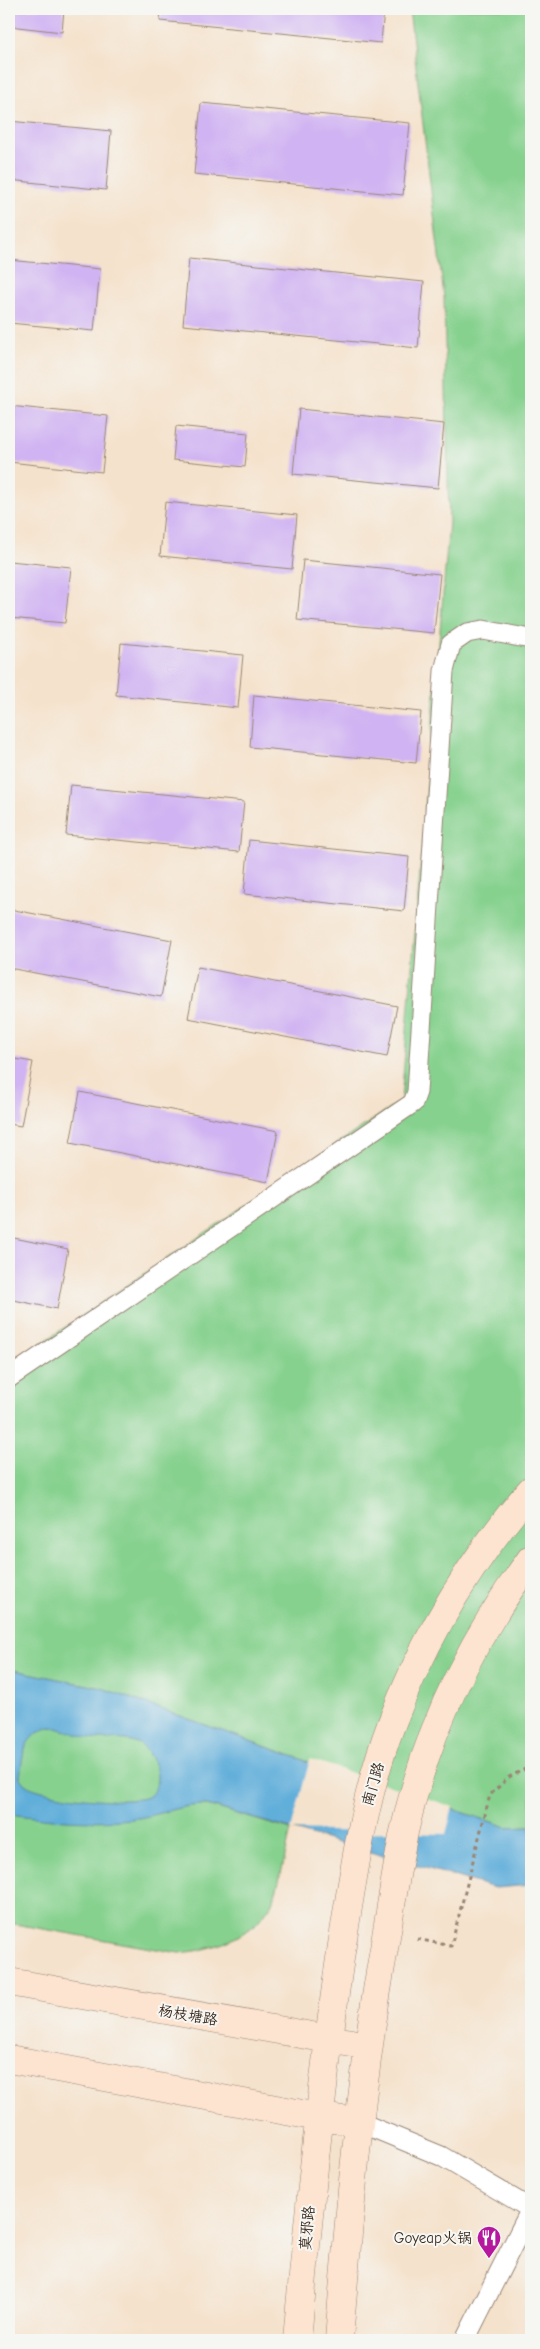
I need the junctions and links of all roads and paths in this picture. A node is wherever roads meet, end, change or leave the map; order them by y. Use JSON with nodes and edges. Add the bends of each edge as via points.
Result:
{"nodes":[{"id":1,"x":531,"y":639,"type":"edge"},
{"id":2,"x":9,"y":1378,"type":"edge"},
{"id":3,"x":531,"y":1490,"type":"edge"},
{"id":4,"x":531,"y":1559,"type":"edge"},
{"id":5,"x":531,"y":1766,"type":"edge"},
{"id":6,"x":387,"y":1933,"type":"junction"},
{"id":7,"x":9,"y":1982,"type":"edge"},
{"id":8,"x":327,"y":2041,"type":"junction"},
{"id":9,"x":368,"y":2046,"type":"junction"},
{"id":10,"x":9,"y":2059,"type":"edge"},
{"id":11,"x":318,"y":2117,"type":"junction"},
{"id":12,"x":359,"y":2122,"type":"junction"},
{"id":13,"x":298,"y":2340,"type":"edge"},
{"id":14,"x":339,"y":2340,"type":"edge"},
{"id":15,"x":466,"y":2340,"type":"edge"}],
"edges":[{"from":1,"to":2,"type":"lane","via":[[483,630],[467,633],[451,644],[444,670],[417,1092],[412,1103]]},
{"from":3,"to":8,"type":"main road","name":"南门路","via":[[481,1553],[454,1595],[413,1673],[390,1727],[375,1773],[354,1869]]},
{"from":4,"to":6,"type":"main road","via":[[476,1644],[443,1712],[417,1783],[404,1832]]},
{"from":5,"to":6,"type":"path","via":[[509,1777],[490,1794],[451,1946]]},
{"from":6,"to":9,"type":"main road"},
{"from":7,"to":8,"type":"main road","name":"杨枝塘路"},
{"from":8,"to":9,"type":"main road","name":"杨枝塘路"},
{"from":8,"to":11,"type":"main road","name":"南门路"},
{"from":9,"to":12,"type":"main road"},
{"from":10,"to":11,"type":"main road"},
{"from":11,"to":12,"type":"main road"},
{"from":11,"to":13,"type":"main road","name":"莫邪路"},
{"from":12,"to":14,"type":"main road"},
{"from":12,"to":15,"type":"lane","via":[[441,2156],[531,2209]]}]}
